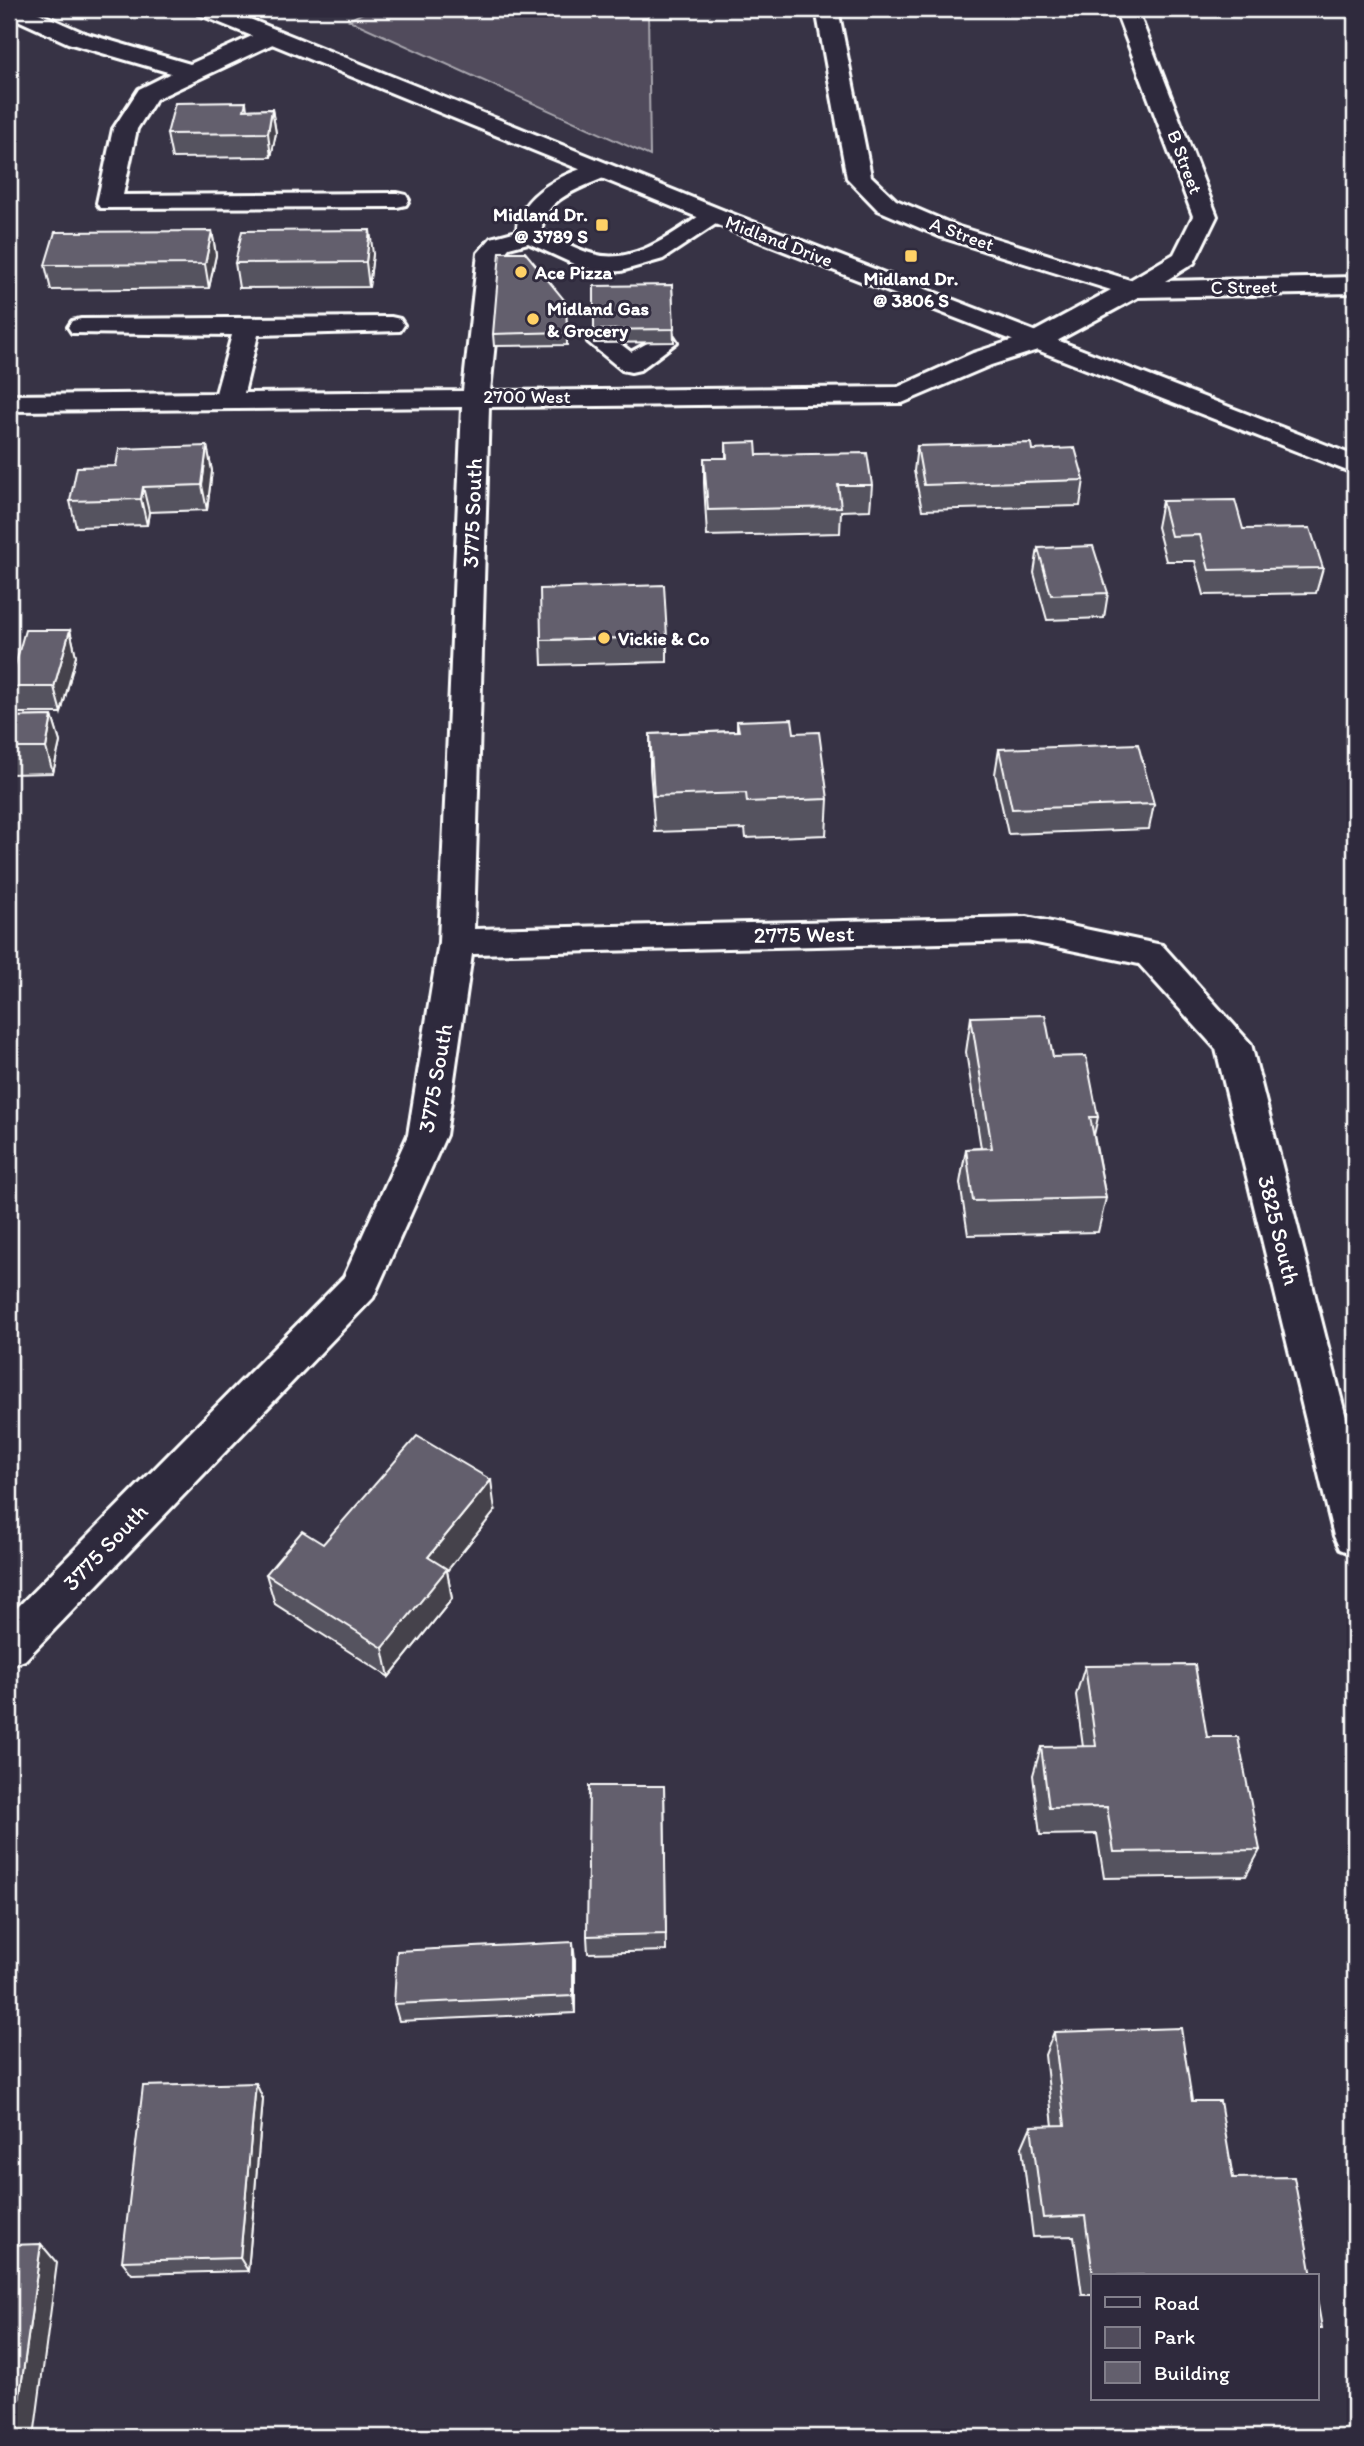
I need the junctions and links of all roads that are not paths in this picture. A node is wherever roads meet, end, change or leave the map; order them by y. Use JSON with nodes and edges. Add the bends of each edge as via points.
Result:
{"nodes":[{"id":1,"x":12,"y":9,"type":"edge"},
{"id":2,"x":206,"y":9,"type":"edge"},
{"id":3,"x":827,"y":9,"type":"edge"},
{"id":4,"x":1126,"y":9,"type":"edge"},
{"id":5,"x":269,"y":37,"type":"junction"},
{"id":6,"x":192,"y":72,"type":"junction"},
{"id":7,"x":601,"y":170,"type":"junction"},
{"id":8,"x":397,"y":200,"type":"dead end"},
{"id":9,"x":716,"y":216,"type":"junction"},
{"id":10,"x":530,"y":235,"type":"junction"},
{"id":11,"x":1355,"y":285,"type":"edge"},
{"id":12,"x":1133,"y":289,"type":"junction"},
{"id":13,"x":391,"y":325,"type":"dead end"},
{"id":14,"x":81,"y":327,"type":"dead end"},
{"id":15,"x":247,"y":327,"type":"junction"},
{"id":16,"x":601,"y":342,"type":"edge"},
{"id":17,"x":664,"y":342,"type":"edge"},
{"id":18,"x":1035,"y":342,"type":"junction"},
{"id":19,"x":631,"y":353,"type":"junction"},
{"id":20,"x":476,"y":396,"type":"junction"},
{"id":21,"x":614,"y":396,"type":"junction"},
{"id":22,"x":228,"y":400,"type":"junction"},
{"id":23,"x":9,"y":403,"type":"edge"},
{"id":24,"x":1355,"y":466,"type":"edge"},
{"id":25,"x":456,"y":943,"type":"junction"},
{"id":26,"x":1150,"y":954,"type":"joint"},
{"id":27,"x":1355,"y":1536,"type":"edge"},
{"id":28,"x":9,"y":1646,"type":"edge"}],
"edges":[{"from":1,"to":6,"type":"street","via":[[76,38]]},
{"from":2,"to":5,"type":"street","name":"Midland Drive"},
{"from":3,"to":12,"type":"street","name":"A Street","via":[[859,178],[887,205],[950,232]]},
{"from":4,"to":12,"type":"street","name":"B Street","via":[[1205,216],[1185,258]]},
{"from":5,"to":6,"type":"street"},
{"from":5,"to":7,"type":"street","name":"Midland Drive"},
{"from":6,"to":8,"type":"street","via":[[147,94],[125,129],[109,203]]},
{"from":7,"to":9,"type":"street","name":"Midland Drive"},
{"from":7,"to":10,"type":"street","via":[[535,205],[527,224]]},
{"from":9,"to":10,"type":"street","via":[[656,255],[628,282]]},
{"from":9,"to":18,"type":"street","name":"Midland Drive"},
{"from":10,"to":20,"type":"street","name":"3775 South","via":[[500,243],[491,253]]},
{"from":11,"to":12,"type":"street","name":"C Street"},
{"from":12,"to":18,"type":"street"},
{"from":13,"to":15,"type":"street"},
{"from":14,"to":15,"type":"street"},
{"from":15,"to":22,"type":"street"},
{"from":16,"to":19,"type":"street"},
{"from":17,"to":19,"type":"street"},
{"from":18,"to":21,"type":"street","name":"2700 West","via":[[982,359],[902,395]]},
{"from":18,"to":24,"type":"street","name":"Midland Drive"},
{"from":19,"to":21,"type":"street"},
{"from":20,"to":21,"type":"street","name":"2700 West"},
{"from":20,"to":22,"type":"street","name":"2700 West"},
{"from":20,"to":25,"type":"street","name":"3775 South"},
{"from":22,"to":23,"type":"street","name":"2700 West"},
{"from":25,"to":26,"type":"street","name":"2775 West","via":[[1027,929]]},
{"from":25,"to":28,"type":"street","name":"3775 South","via":[[427,1135],[359,1287]]},
{"from":26,"to":27,"type":"street","name":"3825 South","via":[[1233,1044]]}]}
